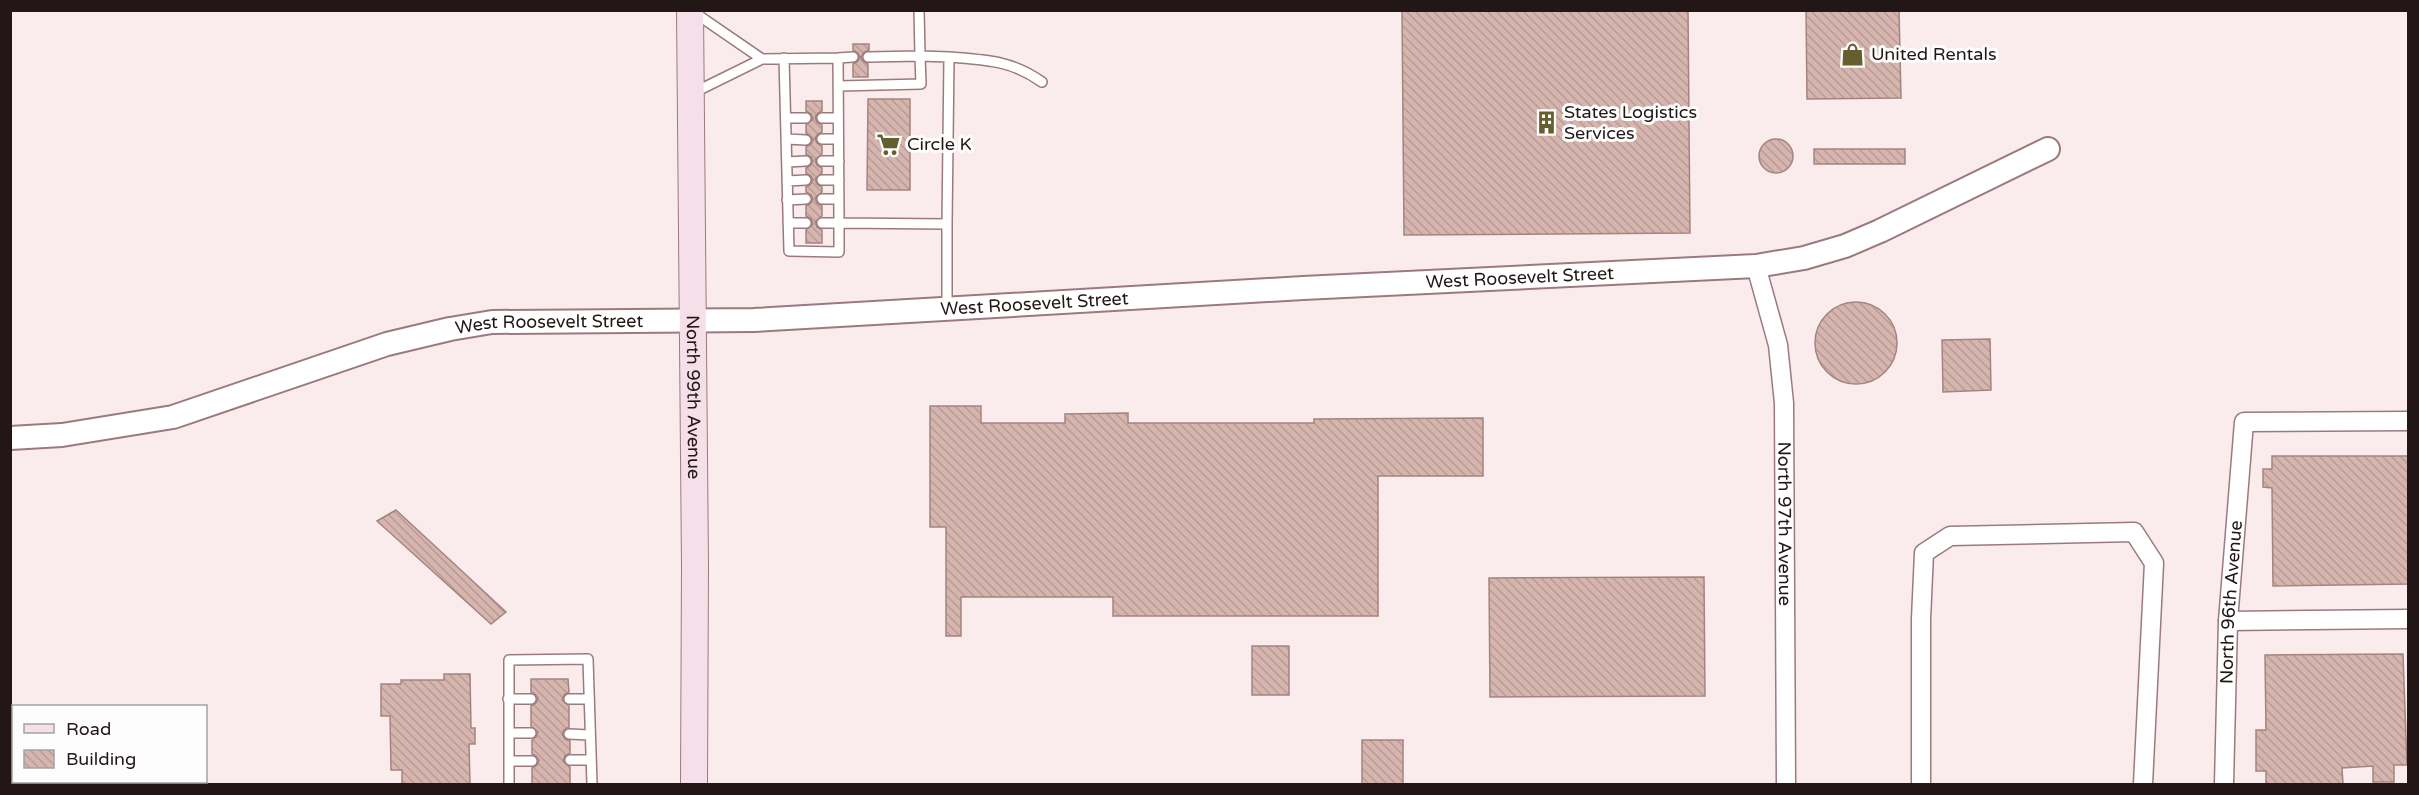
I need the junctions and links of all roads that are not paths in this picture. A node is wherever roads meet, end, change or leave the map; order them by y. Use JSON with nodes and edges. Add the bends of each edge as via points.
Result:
{"nodes":[{"id":1,"x":690,"y":10,"type":"edge"},
{"id":2,"x":919,"y":10,"type":"edge"},
{"id":3,"x":920,"y":56,"type":"junction"},
{"id":4,"x":853,"y":57,"type":"dead end"},
{"id":5,"x":868,"y":57,"type":"dead end"},
{"id":6,"x":949,"y":57,"type":"junction"},
{"id":7,"x":784,"y":58,"type":"junction"},
{"id":8,"x":838,"y":58,"type":"junction"},
{"id":9,"x":762,"y":59,"type":"junction"},
{"id":10,"x":1042,"y":82,"type":"dead end"},
{"id":11,"x":838,"y":86,"type":"junction"},
{"id":12,"x":690,"y":95,"type":"junction"},
{"id":13,"x":786,"y":118,"type":"junction"},
{"id":14,"x":806,"y":118,"type":"dead end"},
{"id":15,"x":822,"y":118,"type":"dead end"},
{"id":16,"x":838,"y":118,"type":"junction"},
{"id":17,"x":786,"y":140,"type":"junction"},
{"id":18,"x":806,"y":140,"type":"dead end"},
{"id":19,"x":822,"y":140,"type":"dead end"},
{"id":20,"x":838,"y":140,"type":"junction"},
{"id":21,"x":2048,"y":149,"type":"dead end"},
{"id":22,"x":806,"y":161,"type":"dead end"},
{"id":23,"x":822,"y":161,"type":"dead end"},
{"id":24,"x":839,"y":161,"type":"junction"},
{"id":25,"x":787,"y":162,"type":"junction"},
{"id":26,"x":806,"y":180,"type":"dead end"},
{"id":27,"x":822,"y":180,"type":"dead end"},
{"id":28,"x":839,"y":180,"type":"junction"},
{"id":29,"x":787,"y":181,"type":"junction"},
{"id":30,"x":822,"y":199,"type":"dead end"},
{"id":31,"x":839,"y":199,"type":"junction"},
{"id":32,"x":787,"y":200,"type":"junction"},
{"id":33,"x":806,"y":200,"type":"dead end"},
{"id":34,"x":788,"y":223,"type":"junction"},
{"id":35,"x":806,"y":223,"type":"dead end"},
{"id":36,"x":822,"y":223,"type":"dead end"},
{"id":37,"x":839,"y":223,"type":"junction"},
{"id":38,"x":947,"y":224,"type":"junction"},
{"id":39,"x":1756,"y":266,"type":"junction"},
{"id":40,"x":947,"y":310,"type":"junction"},
{"id":41,"x":693,"y":320,"type":"junction"},
{"id":42,"x":2409,"y":421,"type":"edge"},
{"id":43,"x":10,"y":438,"type":"edge"},
{"id":44,"x":2409,"y":619,"type":"edge"},
{"id":45,"x":2228,"y":621,"type":"junction"},
{"id":46,"x":508,"y":699,"type":"junction"},
{"id":47,"x":531,"y":699,"type":"dead end"},
{"id":48,"x":569,"y":699,"type":"dead end"},
{"id":49,"x":588,"y":699,"type":"junction"},
{"id":50,"x":509,"y":733,"type":"junction"},
{"id":51,"x":531,"y":733,"type":"dead end"},
{"id":52,"x":569,"y":734,"type":"dead end"},
{"id":53,"x":589,"y":735,"type":"junction"},
{"id":54,"x":570,"y":760,"type":"dead end"},
{"id":55,"x":590,"y":760,"type":"junction"},
{"id":56,"x":509,"y":761,"type":"junction"},
{"id":57,"x":532,"y":761,"type":"dead end"},
{"id":58,"x":509,"y":784,"type":"edge"},
{"id":59,"x":592,"y":784,"type":"edge"},
{"id":60,"x":694,"y":784,"type":"edge"},
{"id":61,"x":1786,"y":784,"type":"edge"},
{"id":62,"x":1921,"y":784,"type":"edge"},
{"id":63,"x":2143,"y":784,"type":"edge"},
{"id":64,"x":2224,"y":784,"type":"edge"}],
"edges":[{"from":1,"to":9,"type":"lane"},
{"from":1,"to":12,"type":"main road","name":"North 99th Avenue"},
{"from":2,"to":3,"type":"lane"},
{"from":3,"to":5,"type":"lane"},
{"from":3,"to":6,"type":"lane"},
{"from":3,"to":11,"type":"lane","via":[[921,84]]},
{"from":4,"to":8,"type":"lane"},
{"from":6,"to":10,"type":"lane","via":[[1001,61],[1024,69]]},
{"from":6,"to":38,"type":"lane"},
{"from":7,"to":8,"type":"lane"},
{"from":7,"to":9,"type":"lane"},
{"from":7,"to":13,"type":"lane"},
{"from":8,"to":11,"type":"lane"},
{"from":9,"to":12,"type":"lane"},
{"from":11,"to":16,"type":"lane"},
{"from":12,"to":41,"type":"main road","name":"North 99th Avenue"},
{"from":13,"to":14,"type":"lane"},
{"from":13,"to":17,"type":"lane"},
{"from":15,"to":16,"type":"lane"},
{"from":16,"to":20,"type":"lane"},
{"from":17,"to":18,"type":"lane"},
{"from":17,"to":25,"type":"lane"},
{"from":19,"to":20,"type":"lane"},
{"from":20,"to":24,"type":"lane"},
{"from":21,"to":39,"type":"street","name":"West Roosevelt Street","via":[[1845,246]]},
{"from":22,"to":25,"type":"lane"},
{"from":23,"to":24,"type":"lane"},
{"from":24,"to":28,"type":"lane"},
{"from":25,"to":29,"type":"lane"},
{"from":26,"to":29,"type":"lane"},
{"from":27,"to":28,"type":"lane"},
{"from":28,"to":31,"type":"lane"},
{"from":29,"to":32,"type":"lane"},
{"from":30,"to":31,"type":"lane"},
{"from":31,"to":37,"type":"lane"},
{"from":32,"to":33,"type":"lane"},
{"from":32,"to":34,"type":"lane"},
{"from":34,"to":35,"type":"lane"},
{"from":34,"to":37,"type":"lane","via":[[789,251],[838,252]]},
{"from":36,"to":37,"type":"lane"},
{"from":37,"to":38,"type":"lane"},
{"from":38,"to":40,"type":"lane"},
{"from":39,"to":40,"type":"street","name":"West Roosevelt Street"},
{"from":39,"to":61,"type":"street","name":"North 97th Avenue","via":[[1778,345],[1784,403]]},
{"from":40,"to":41,"type":"street","name":"West Roosevelt Street"},
{"from":41,"to":43,"type":"street","name":"West Roosevelt Street","via":[[492,322],[450,328],[387,344],[173,417],[62,435]]},
{"from":41,"to":60,"type":"main road","name":"North 99th Avenue"},
{"from":42,"to":45,"type":"street","name":"North 96th Avenue","via":[[2244,422]]},
{"from":44,"to":45,"type":"street"},
{"from":45,"to":64,"type":"street","name":"North 96th Avenue"},
{"from":46,"to":47,"type":"lane"},
{"from":46,"to":49,"type":"lane","via":[[509,660],[588,659]]},
{"from":46,"to":50,"type":"lane"},
{"from":48,"to":49,"type":"lane"},
{"from":49,"to":53,"type":"lane"},
{"from":50,"to":51,"type":"lane"},
{"from":50,"to":56,"type":"lane"},
{"from":52,"to":53,"type":"lane"},
{"from":53,"to":55,"type":"lane"},
{"from":54,"to":55,"type":"lane"},
{"from":55,"to":59,"type":"lane"},
{"from":56,"to":57,"type":"lane"},
{"from":56,"to":58,"type":"lane"},
{"from":62,"to":63,"type":"street","via":[[1924,553],[1950,536],[2134,532],[2154,563]]}]}
